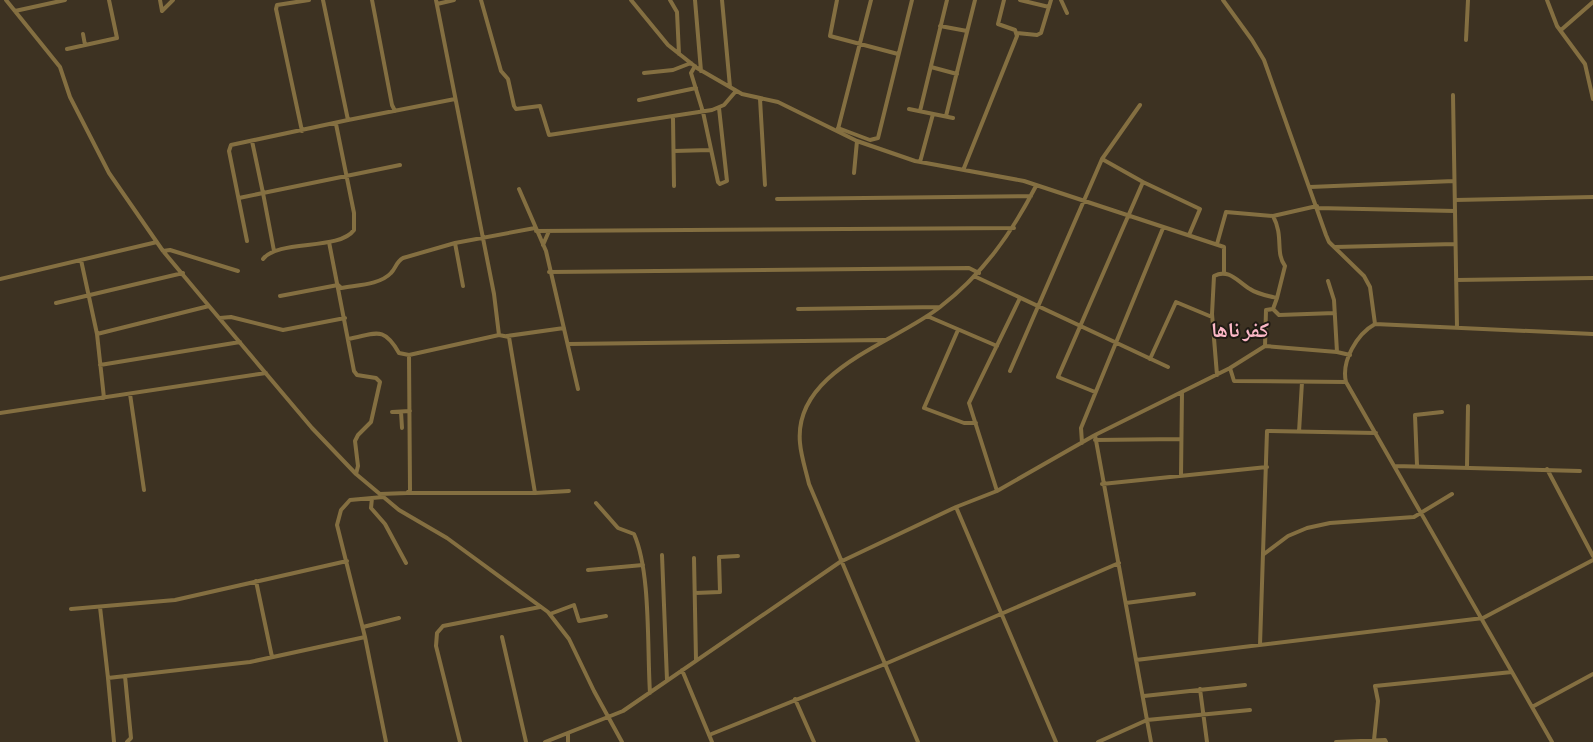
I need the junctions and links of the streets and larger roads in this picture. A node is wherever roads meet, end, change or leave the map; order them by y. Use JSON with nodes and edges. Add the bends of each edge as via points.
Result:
{"nodes":[{"id":1,"x":6,"y":0,"type":"edge"},
{"id":2,"x":65,"y":0,"type":"edge"},
{"id":3,"x":109,"y":0,"type":"edge"},
{"id":4,"x":160,"y":0,"type":"edge"},
{"id":5,"x":173,"y":0,"type":"edge"},
{"id":6,"x":309,"y":0,"type":"edge"},
{"id":7,"x":323,"y":0,"type":"edge"},
{"id":8,"x":372,"y":0,"type":"edge"},
{"id":9,"x":454,"y":0,"type":"edge"},
{"id":10,"x":481,"y":0,"type":"edge"},
{"id":11,"x":630,"y":0,"type":"edge"},
{"id":12,"x":670,"y":0,"type":"edge"},
{"id":13,"x":675,"y":0,"type":"edge"},
{"id":14,"x":695,"y":0,"type":"edge"},
{"id":15,"x":722,"y":0,"type":"edge"},
{"id":16,"x":837,"y":0,"type":"edge"},
{"id":17,"x":871,"y":0,"type":"edge"},
{"id":18,"x":912,"y":0,"type":"edge"},
{"id":19,"x":947,"y":0,"type":"edge"},
{"id":20,"x":975,"y":0,"type":"edge"},
{"id":21,"x":1004,"y":0,"type":"edge"},
{"id":22,"x":1020,"y":0,"type":"edge"},
{"id":23,"x":1051,"y":0,"type":"edge"},
{"id":24,"x":1061,"y":0,"type":"edge"},
{"id":25,"x":1223,"y":0,"type":"edge"},
{"id":26,"x":1468,"y":0,"type":"edge"},
{"id":27,"x":1546,"y":0,"type":"edge"},
{"id":28,"x":437,"y":2,"type":"edge"},
{"id":29,"x":1593,"y":2,"type":"edge"},
{"id":30,"x":1049,"y":7,"type":"junction"},
{"id":31,"x":15,"y":11,"type":"junction"},
{"id":32,"x":677,"y":12,"type":"junction"},
{"id":33,"x":1068,"y":13,"type":"dead end"},
{"id":34,"x":940,"y":26,"type":"junction"},
{"id":35,"x":1561,"y":30,"type":"junction"},
{"id":36,"x":967,"y":31,"type":"junction"},
{"id":37,"x":1017,"y":33,"type":"junction"},
{"id":38,"x":83,"y":34,"type":"dead end"},
{"id":39,"x":1466,"y":40,"type":"dead end"},
{"id":40,"x":860,"y":44,"type":"junction"},
{"id":41,"x":85,"y":45,"type":"junction"},
{"id":42,"x":67,"y":49,"type":"dead end"},
{"id":43,"x":679,"y":54,"type":"junction"},
{"id":44,"x":898,"y":54,"type":"junction"},
{"id":45,"x":693,"y":65,"type":"junction"},
{"id":46,"x":931,"y":68,"type":"junction"},
{"id":47,"x":701,"y":71,"type":"junction"},
{"id":48,"x":644,"y":73,"type":"dead end"},
{"id":49,"x":957,"y":74,"type":"junction"},
{"id":50,"x":730,"y":87,"type":"junction"},
{"id":51,"x":696,"y":88,"type":"junction"},
{"id":52,"x":736,"y":91,"type":"junction"},
{"id":53,"x":1453,"y":95,"type":"dead end"},
{"id":54,"x":455,"y":99,"type":"junction"},
{"id":55,"x":760,"y":99,"type":"junction"},
{"id":56,"x":1593,"y":99,"type":"edge"},
{"id":57,"x":639,"y":100,"type":"dead end"},
{"id":58,"x":1140,"y":105,"type":"dead end"},
{"id":59,"x":719,"y":108,"type":"junction"},
{"id":60,"x":909,"y":109,"type":"dead end"},
{"id":61,"x":395,"y":111,"type":"junction"},
{"id":62,"x":920,"y":111,"type":"junction"},
{"id":63,"x":703,"y":112,"type":"junction"},
{"id":64,"x":933,"y":114,"type":"junction"},
{"id":65,"x":946,"y":116,"type":"junction"},
{"id":66,"x":673,"y":118,"type":"junction"},
{"id":67,"x":953,"y":118,"type":"dead end"},
{"id":68,"x":348,"y":120,"type":"junction"},
{"id":69,"x":336,"y":124,"type":"junction"},
{"id":70,"x":838,"y":130,"type":"junction"},
{"id":71,"x":302,"y":131,"type":"junction"},
{"id":72,"x":252,"y":140,"type":"junction"},
{"id":73,"x":857,"y":141,"type":"junction"},
{"id":74,"x":710,"y":150,"type":"junction"},
{"id":75,"x":674,"y":151,"type":"junction"},
{"id":76,"x":1102,"y":159,"type":"junction"},
{"id":77,"x":920,"y":162,"type":"junction"},
{"id":78,"x":400,"y":165,"type":"dead end"},
{"id":79,"x":964,"y":168,"type":"junction"},
{"id":80,"x":854,"y":173,"type":"dead end"},
{"id":81,"x":348,"y":176,"type":"junction"},
{"id":82,"x":1454,"y":181,"type":"junction"},
{"id":83,"x":1143,"y":182,"type":"junction"},
{"id":84,"x":765,"y":185,"type":"dead end"},
{"id":85,"x":674,"y":186,"type":"dead end"},
{"id":86,"x":1036,"y":186,"type":"junction"},
{"id":87,"x":1310,"y":187,"type":"junction"},
{"id":88,"x":518,"y":189,"type":"dead end"},
{"id":89,"x":263,"y":193,"type":"junction"},
{"id":90,"x":1031,"y":196,"type":"junction"},
{"id":91,"x":1593,"y":197,"type":"edge"},
{"id":92,"x":239,"y":198,"type":"junction"},
{"id":93,"x":777,"y":199,"type":"dead end"},
{"id":94,"x":1455,"y":200,"type":"junction"},
{"id":95,"x":1083,"y":201,"type":"junction"},
{"id":96,"x":1317,"y":207,"type":"junction"},
{"id":97,"x":1455,"y":211,"type":"junction"},
{"id":98,"x":1127,"y":216,"type":"junction"},
{"id":99,"x":1274,"y":216,"type":"junction"},
{"id":100,"x":1014,"y":228,"type":"junction"},
{"id":101,"x":1163,"y":228,"type":"junction"},
{"id":102,"x":536,"y":229,"type":"junction"},
{"id":103,"x":549,"y":231,"type":"junction"},
{"id":104,"x":1189,"y":235,"type":"junction"},
{"id":105,"x":481,"y":237,"type":"junction"},
{"id":106,"x":248,"y":241,"type":"dead end"},
{"id":107,"x":157,"y":242,"type":"junction"},
{"id":108,"x":329,"y":242,"type":"junction"},
{"id":109,"x":1329,"y":242,"type":"junction"},
{"id":110,"x":455,"y":243,"type":"junction"},
{"id":111,"x":1218,"y":244,"type":"junction"},
{"id":112,"x":1455,"y":244,"type":"junction"},
{"id":113,"x":543,"y":245,"type":"junction"},
{"id":114,"x":163,"y":251,"type":"junction"},
{"id":115,"x":274,"y":251,"type":"junction"},
{"id":116,"x":263,"y":259,"type":"dead end"},
{"id":117,"x":81,"y":260,"type":"junction"},
{"id":118,"x":238,"y":271,"type":"dead end"},
{"id":119,"x":549,"y":272,"type":"junction"},
{"id":120,"x":183,"y":273,"type":"junction"},
{"id":121,"x":976,"y":274,"type":"junction"},
{"id":122,"x":1224,"y":274,"type":"junction"},
{"id":123,"x":1593,"y":278,"type":"edge"},
{"id":124,"x":0,"y":279,"type":"edge"},
{"id":125,"x":1328,"y":280,"type":"dead end"},
{"id":126,"x":1456,"y":280,"type":"junction"},
{"id":127,"x":338,"y":285,"type":"junction"},
{"id":128,"x":463,"y":286,"type":"dead end"},
{"id":129,"x":88,"y":295,"type":"junction"},
{"id":130,"x":280,"y":296,"type":"dead end"},
{"id":131,"x":1020,"y":298,"type":"junction"},
{"id":132,"x":1277,"y":298,"type":"junction"},
{"id":133,"x":56,"y":303,"type":"dead end"},
{"id":134,"x":209,"y":306,"type":"junction"},
{"id":135,"x":940,"y":307,"type":"junction"},
{"id":136,"x":1038,"y":307,"type":"junction"},
{"id":137,"x":798,"y":309,"type":"dead end"},
{"id":138,"x":1273,"y":309,"type":"junction"},
{"id":139,"x":1335,"y":313,"type":"junction"},
{"id":140,"x":927,"y":316,"type":"junction"},
{"id":141,"x":1212,"y":317,"type":"junction"},
{"id":142,"x":220,"y":318,"type":"junction"},
{"id":143,"x":345,"y":318,"type":"junction"},
{"id":144,"x":1376,"y":324,"type":"junction"},
{"id":145,"x":1079,"y":326,"type":"junction"},
{"id":146,"x":1457,"y":327,"type":"junction"},
{"id":147,"x":564,"y":328,"type":"junction"},
{"id":148,"x":958,"y":330,"type":"junction"},
{"id":149,"x":96,"y":334,"type":"junction"},
{"id":150,"x":1593,"y":334,"type":"edge"},
{"id":151,"x":498,"y":335,"type":"junction"},
{"id":152,"x":507,"y":336,"type":"junction"},
{"id":153,"x":348,"y":339,"type":"junction"},
{"id":154,"x":887,"y":340,"type":"junction"},
{"id":155,"x":240,"y":342,"type":"junction"},
{"id":156,"x":1115,"y":342,"type":"junction"},
{"id":157,"x":568,"y":344,"type":"junction"},
{"id":158,"x":997,"y":346,"type":"junction"},
{"id":159,"x":1265,"y":346,"type":"junction"},
{"id":160,"x":1337,"y":352,"type":"junction"},
{"id":161,"x":409,"y":355,"type":"junction"},
{"id":162,"x":1350,"y":355,"type":"junction"},
{"id":163,"x":1150,"y":359,"type":"junction"},
{"id":164,"x":100,"y":365,"type":"junction"},
{"id":165,"x":1168,"y":367,"type":"dead end"},
{"id":166,"x":1230,"y":368,"type":"junction"},
{"id":167,"x":1010,"y":371,"type":"dead end"},
{"id":168,"x":266,"y":373,"type":"junction"},
{"id":169,"x":1217,"y":375,"type":"junction"},
{"id":170,"x":1302,"y":382,"type":"junction"},
{"id":171,"x":1346,"y":382,"type":"junction"},
{"id":172,"x":578,"y":389,"type":"dead end"},
{"id":173,"x":1095,"y":392,"type":"junction"},
{"id":174,"x":1182,"y":392,"type":"junction"},
{"id":175,"x":130,"y":394,"type":"junction"},
{"id":176,"x":104,"y":398,"type":"junction"},
{"id":177,"x":1468,"y":406,"type":"dead end"},
{"id":178,"x":410,"y":411,"type":"junction"},
{"id":179,"x":392,"y":412,"type":"dead end"},
{"id":180,"x":401,"y":412,"type":"junction"},
{"id":181,"x":1442,"y":412,"type":"dead end"},
{"id":182,"x":0,"y":413,"type":"edge"},
{"id":183,"x":976,"y":423,"type":"junction"},
{"id":184,"x":402,"y":428,"type":"dead end"},
{"id":185,"x":1300,"y":432,"type":"junction"},
{"id":186,"x":1376,"y":433,"type":"junction"},
{"id":187,"x":1095,"y":437,"type":"junction"},
{"id":188,"x":1181,"y":438,"type":"junction"},
{"id":189,"x":1082,"y":443,"type":"junction"},
{"id":190,"x":1417,"y":465,"type":"junction"},
{"id":191,"x":1395,"y":466,"type":"junction"},
{"id":192,"x":1267,"y":467,"type":"junction"},
{"id":193,"x":1467,"y":467,"type":"junction"},
{"id":194,"x":1547,"y":470,"type":"junction"},
{"id":195,"x":1580,"y":471,"type":"dead end"},
{"id":196,"x":356,"y":474,"type":"junction"},
{"id":197,"x":1181,"y":476,"type":"junction"},
{"id":198,"x":1102,"y":484,"type":"junction"},
{"id":199,"x":144,"y":490,"type":"dead end"},
{"id":200,"x":568,"y":491,"type":"dead end"},
{"id":201,"x":997,"y":491,"type":"junction"},
{"id":202,"x":408,"y":494,"type":"junction"},
{"id":203,"x":535,"y":494,"type":"junction"},
{"id":204,"x":1452,"y":494,"type":"dead end"},
{"id":205,"x":382,"y":496,"type":"junction"},
{"id":206,"x":372,"y":498,"type":"junction"},
{"id":207,"x":596,"y":503,"type":"dead end"},
{"id":208,"x":956,"y":507,"type":"junction"},
{"id":209,"x":1421,"y":512,"type":"junction"},
{"id":210,"x":1264,"y":554,"type":"junction"},
{"id":211,"x":662,"y":555,"type":"dead end"},
{"id":212,"x":738,"y":556,"type":"dead end"},
{"id":213,"x":694,"y":558,"type":"dead end"},
{"id":214,"x":1593,"y":558,"type":"edge"},
{"id":215,"x":346,"y":561,"type":"junction"},
{"id":216,"x":840,"y":562,"type":"junction"},
{"id":217,"x":406,"y":563,"type":"dead end"},
{"id":218,"x":1119,"y":563,"type":"junction"},
{"id":219,"x":643,"y":565,"type":"junction"},
{"id":220,"x":588,"y":570,"type":"dead end"},
{"id":221,"x":256,"y":582,"type":"junction"},
{"id":222,"x":695,"y":593,"type":"junction"},
{"id":223,"x":1194,"y":594,"type":"dead end"},
{"id":224,"x":1126,"y":603,"type":"junction"},
{"id":225,"x":100,"y":606,"type":"junction"},
{"id":226,"x":540,"y":607,"type":"junction"},
{"id":227,"x":71,"y":609,"type":"dead end"},
{"id":228,"x":1001,"y":613,"type":"junction"},
{"id":229,"x":550,"y":614,"type":"junction"},
{"id":230,"x":606,"y":616,"type":"dead end"},
{"id":231,"x":399,"y":618,"type":"dead end"},
{"id":232,"x":1483,"y":618,"type":"junction"},
{"id":233,"x":363,"y":627,"type":"junction"},
{"id":234,"x":365,"y":637,"type":"junction"},
{"id":235,"x":502,"y":637,"type":"dead end"},
{"id":236,"x":1260,"y":645,"type":"junction"},
{"id":237,"x":272,"y":657,"type":"junction"},
{"id":238,"x":696,"y":660,"type":"junction"},
{"id":239,"x":1136,"y":660,"type":"junction"},
{"id":240,"x":885,"y":664,"type":"junction"},
{"id":241,"x":682,"y":670,"type":"junction"},
{"id":242,"x":1512,"y":672,"type":"junction"},
{"id":243,"x":1593,"y":674,"type":"edge"},
{"id":244,"x":125,"y":676,"type":"junction"},
{"id":245,"x":108,"y":678,"type":"junction"},
{"id":246,"x":667,"y":680,"type":"junction"},
{"id":247,"x":1245,"y":685,"type":"dead end"},
{"id":248,"x":1200,"y":689,"type":"junction"},
{"id":249,"x":650,"y":693,"type":"junction"},
{"id":250,"x":1144,"y":696,"type":"junction"},
{"id":251,"x":795,"y":699,"type":"junction"},
{"id":252,"x":1532,"y":707,"type":"junction"},
{"id":253,"x":1250,"y":710,"type":"dead end"},
{"id":254,"x":1204,"y":715,"type":"junction"},
{"id":255,"x":609,"y":718,"type":"junction"},
{"id":256,"x":1147,"y":720,"type":"junction"},
{"id":257,"x":568,"y":734,"type":"junction"},
{"id":258,"x":709,"y":735,"type":"junction"},
{"id":259,"x":1374,"y":740,"type":"junction"},
{"id":260,"x":114,"y":742,"type":"edge"},
{"id":261,"x":126,"y":742,"type":"edge"},
{"id":262,"x":386,"y":742,"type":"edge"},
{"id":263,"x":460,"y":742,"type":"edge"},
{"id":264,"x":526,"y":742,"type":"edge"},
{"id":265,"x":545,"y":742,"type":"edge"},
{"id":266,"x":568,"y":742,"type":"edge"},
{"id":267,"x":622,"y":742,"type":"edge"},
{"id":268,"x":712,"y":742,"type":"edge"},
{"id":269,"x":814,"y":742,"type":"edge"},
{"id":270,"x":918,"y":742,"type":"edge"},
{"id":271,"x":1056,"y":742,"type":"edge"},
{"id":272,"x":1098,"y":742,"type":"edge"},
{"id":273,"x":1151,"y":742,"type":"edge"},
{"id":274,"x":1207,"y":742,"type":"edge"},
{"id":275,"x":1336,"y":742,"type":"edge"},
{"id":276,"x":1386,"y":742,"type":"edge"},
{"id":277,"x":1552,"y":742,"type":"edge"}],
"edges":[{"from":1,"to":31,"type":"street"},
{"from":2,"to":31,"type":"street"},
{"from":3,"to":41,"type":"street","via":[[117,38]]},
{"from":4,"to":5,"type":"street","via":[[162,11]]},
{"from":6,"to":71,"type":"street","via":[[277,5],[276,9]]},
{"from":7,"to":68,"type":"street"},
{"from":8,"to":61,"type":"street"},
{"from":9,"to":28,"type":"street"},
{"from":10,"to":66,"type":"street","via":[[500,71],[508,79],[514,106],[516,109],[540,106],[549,135]]},
{"from":11,"to":43,"type":"street","via":[[668,46]]},
{"from":12,"to":32,"type":"street"},
{"from":13,"to":32,"type":"street"},
{"from":14,"to":47,"type":"street"},
{"from":15,"to":50,"type":"street"},
{"from":16,"to":40,"type":"street","via":[[830,36]]},
{"from":17,"to":40,"type":"street"},
{"from":18,"to":44,"type":"street"},
{"from":19,"to":34,"type":"street"},
{"from":20,"to":36,"type":"street"},
{"from":21,"to":37,"type":"street","via":[[998,24]]},
{"from":22,"to":30,"type":"street"},
{"from":23,"to":30,"type":"street"},
{"from":24,"to":33,"type":"street"},
{"from":25,"to":87,"type":"street","via":[[1264,60]]},
{"from":26,"to":39,"type":"street"},
{"from":27,"to":35,"type":"street"},
{"from":28,"to":54,"type":"street"},
{"from":29,"to":35,"type":"street"},
{"from":30,"to":37,"type":"street","via":[[1040,35]]},
{"from":31,"to":107,"type":"street","via":[[60,67],[73,104],[109,173]]},
{"from":32,"to":43,"type":"street"},
{"from":34,"to":36,"type":"street"},
{"from":34,"to":46,"type":"street"},
{"from":35,"to":56,"type":"street","via":[[1585,64]]},
{"from":36,"to":49,"type":"street"},
{"from":37,"to":79,"type":"street"},
{"from":38,"to":41,"type":"street"},
{"from":40,"to":44,"type":"street"},
{"from":40,"to":70,"type":"street"},
{"from":41,"to":42,"type":"street"},
{"from":43,"to":45,"type":"street"},
{"from":44,"to":70,"type":"street","via":[[876,139]]},
{"from":45,"to":47,"type":"street"},
{"from":45,"to":48,"type":"street"},
{"from":45,"to":51,"type":"street","via":[[691,72]]},
{"from":46,"to":49,"type":"street"},
{"from":46,"to":62,"type":"street"},
{"from":47,"to":50,"type":"street"},
{"from":49,"to":65,"type":"street"},
{"from":50,"to":52,"type":"street"},
{"from":51,"to":57,"type":"street"},
{"from":51,"to":63,"type":"street"},
{"from":52,"to":55,"type":"street"},
{"from":52,"to":59,"type":"street"},
{"from":53,"to":82,"type":"street"},
{"from":54,"to":61,"type":"street"},
{"from":54,"to":105,"type":"street"},
{"from":55,"to":70,"type":"street","via":[[784,105]]},
{"from":55,"to":84,"type":"street"},
{"from":58,"to":76,"type":"street"},
{"from":59,"to":63,"type":"street"},
{"from":59,"to":74,"type":"street","via":[[726,183],[718,183]]},
{"from":60,"to":62,"type":"street"},
{"from":61,"to":68,"type":"street"},
{"from":62,"to":64,"type":"street"},
{"from":63,"to":66,"type":"street"},
{"from":63,"to":74,"type":"street"},
{"from":64,"to":65,"type":"street"},
{"from":64,"to":77,"type":"street"},
{"from":65,"to":67,"type":"street"},
{"from":66,"to":75,"type":"street"},
{"from":68,"to":69,"type":"street"},
{"from":69,"to":71,"type":"street"},
{"from":69,"to":81,"type":"street"},
{"from":70,"to":73,"type":"street"},
{"from":71,"to":72,"type":"street"},
{"from":72,"to":89,"type":"street"},
{"from":72,"to":92,"type":"street","via":[[229,147]]},
{"from":73,"to":77,"type":"street"},
{"from":73,"to":80,"type":"street"},
{"from":74,"to":75,"type":"street"},
{"from":75,"to":85,"type":"street"},
{"from":76,"to":83,"type":"street"},
{"from":76,"to":95,"type":"street"},
{"from":77,"to":79,"type":"street"},
{"from":78,"to":81,"type":"street"},
{"from":79,"to":86,"type":"street"},
{"from":81,"to":89,"type":"street"},
{"from":81,"to":108,"type":"street","via":[[355,227],[350,235]]},
{"from":82,"to":87,"type":"street"},
{"from":82,"to":94,"type":"street"},
{"from":83,"to":98,"type":"street"},
{"from":83,"to":104,"type":"street","via":[[1200,209]]},
{"from":86,"to":90,"type":"street"},
{"from":86,"to":95,"type":"street"},
{"from":87,"to":96,"type":"street"},
{"from":88,"to":102,"type":"street"},
{"from":89,"to":92,"type":"street"},
{"from":89,"to":115,"type":"street"},
{"from":90,"to":93,"type":"street"},
{"from":90,"to":100,"type":"street"},
{"from":91,"to":94,"type":"street"},
{"from":92,"to":106,"type":"street"},
{"from":94,"to":97,"type":"street"},
{"from":95,"to":98,"type":"street"},
{"from":95,"to":136,"type":"street"},
{"from":96,"to":97,"type":"street"},
{"from":96,"to":99,"type":"street"},
{"from":96,"to":109,"type":"street"},
{"from":97,"to":112,"type":"street"},
{"from":98,"to":101,"type":"street"},
{"from":98,"to":145,"type":"street"},
{"from":99,"to":111,"type":"street","via":[[1226,212]]},
{"from":99,"to":132,"type":"street","via":[[1280,228],[1280,259],[1285,266]]},
{"from":100,"to":103,"type":"street"},
{"from":100,"to":121,"type":"street"},
{"from":101,"to":104,"type":"street"},
{"from":101,"to":156,"type":"street"},
{"from":102,"to":103,"type":"street"},
{"from":102,"to":105,"type":"street"},
{"from":102,"to":113,"type":"street"},
{"from":103,"to":113,"type":"street"},
{"from":104,"to":111,"type":"street"},
{"from":105,"to":110,"type":"street"},
{"from":105,"to":151,"type":"street","via":[[494,294]]},
{"from":107,"to":114,"type":"street"},
{"from":107,"to":117,"type":"street"},
{"from":108,"to":115,"type":"street"},
{"from":108,"to":127,"type":"street"},
{"from":109,"to":112,"type":"street","via":[[1337,248]]},
{"from":109,"to":144,"type":"street","via":[[1370,287]]},
{"from":110,"to":127,"type":"street","via":[[403,258],[397,261],[392,273],[377,281],[341,288]]},
{"from":110,"to":128,"type":"street"},
{"from":111,"to":122,"type":"street","via":[[1226,251]]},
{"from":112,"to":126,"type":"street"},
{"from":113,"to":119,"type":"street"},
{"from":114,"to":118,"type":"street","via":[[170,250]]},
{"from":114,"to":120,"type":"street"},
{"from":115,"to":116,"type":"street"},
{"from":117,"to":124,"type":"street"},
{"from":117,"to":129,"type":"street"},
{"from":119,"to":121,"type":"street","via":[[969,268]]},
{"from":119,"to":147,"type":"street"},
{"from":120,"to":129,"type":"street"},
{"from":120,"to":134,"type":"street"},
{"from":121,"to":131,"type":"street"},
{"from":121,"to":135,"type":"street"},
{"from":122,"to":132,"type":"street","via":[[1234,276],[1250,290]]},
{"from":122,"to":141,"type":"street","via":[[1214,276]]},
{"from":123,"to":126,"type":"street"},
{"from":125,"to":139,"type":"street"},
{"from":126,"to":146,"type":"street"},
{"from":127,"to":130,"type":"street"},
{"from":127,"to":143,"type":"street"},
{"from":129,"to":133,"type":"street"},
{"from":129,"to":149,"type":"street"},
{"from":131,"to":136,"type":"street"},
{"from":131,"to":158,"type":"street"},
{"from":132,"to":138,"type":"street"},
{"from":134,"to":142,"type":"street"},
{"from":134,"to":149,"type":"street"},
{"from":135,"to":137,"type":"street"},
{"from":135,"to":140,"type":"street"},
{"from":136,"to":145,"type":"street"},
{"from":136,"to":167,"type":"street"},
{"from":138,"to":139,"type":"street","via":[[1279,314]]},
{"from":138,"to":159,"type":"street","via":[[1266,310]]},
{"from":139,"to":160,"type":"street"},
{"from":140,"to":148,"type":"street"},
{"from":140,"to":154,"type":"street"},
{"from":141,"to":163,"type":"street","via":[[1176,302]]},
{"from":141,"to":169,"type":"street"},
{"from":142,"to":143,"type":"street","via":[[230,317],[286,330]]},
{"from":142,"to":155,"type":"street"},
{"from":143,"to":153,"type":"street"},
{"from":144,"to":146,"type":"street"},
{"from":144,"to":162,"type":"street","via":[[1367,329]]},
{"from":145,"to":156,"type":"street"},
{"from":145,"to":173,"type":"street","via":[[1058,378]]},
{"from":146,"to":150,"type":"street"},
{"from":147,"to":152,"type":"street"},
{"from":147,"to":157,"type":"street"},
{"from":148,"to":158,"type":"street"},
{"from":148,"to":183,"type":"street","via":[[924,408],[964,423]]},
{"from":149,"to":164,"type":"street"},
{"from":151,"to":152,"type":"street"},
{"from":151,"to":161,"type":"street"},
{"from":152,"to":203,"type":"street"},
{"from":153,"to":161,"type":"street","via":[[380,333],[390,338],[399,353]]},
{"from":153,"to":196,"type":"street","via":[[356,374],[377,378],[380,384],[371,422],[355,441]]},
{"from":154,"to":157,"type":"street"},
{"from":154,"to":216,"type":"street","via":[[838,368],[815,392],[803,416],[800,442],[809,484]]},
{"from":155,"to":164,"type":"street"},
{"from":155,"to":168,"type":"street"},
{"from":156,"to":163,"type":"street"},
{"from":156,"to":173,"type":"street"},
{"from":157,"to":172,"type":"street"},
{"from":158,"to":183,"type":"street","via":[[970,403]]},
{"from":159,"to":160,"type":"street"},
{"from":159,"to":166,"type":"street"},
{"from":160,"to":162,"type":"street"},
{"from":161,"to":178,"type":"street"},
{"from":162,"to":171,"type":"street","via":[[1344,371]]},
{"from":163,"to":165,"type":"street"},
{"from":164,"to":176,"type":"street"},
{"from":166,"to":169,"type":"street"},
{"from":166,"to":170,"type":"street","via":[[1234,382]]},
{"from":168,"to":175,"type":"street"},
{"from":168,"to":196,"type":"street"},
{"from":169,"to":174,"type":"street"},
{"from":170,"to":171,"type":"street"},
{"from":170,"to":185,"type":"street"},
{"from":171,"to":186,"type":"street"},
{"from":173,"to":189,"type":"street","via":[[1081,428]]},
{"from":174,"to":187,"type":"street"},
{"from":174,"to":188,"type":"street"},
{"from":175,"to":176,"type":"street"},
{"from":175,"to":199,"type":"street"},
{"from":176,"to":182,"type":"street"},
{"from":177,"to":193,"type":"street"},
{"from":178,"to":180,"type":"street"},
{"from":178,"to":202,"type":"street"},
{"from":179,"to":180,"type":"street"},
{"from":180,"to":184,"type":"street"},
{"from":181,"to":190,"type":"street","via":[[1416,415]]},
{"from":183,"to":201,"type":"street"},
{"from":185,"to":186,"type":"street"},
{"from":185,"to":192,"type":"street","via":[[1267,431]]},
{"from":186,"to":191,"type":"street"},
{"from":187,"to":188,"type":"street"},
{"from":187,"to":189,"type":"street"},
{"from":187,"to":198,"type":"street"},
{"from":188,"to":197,"type":"street"},
{"from":189,"to":201,"type":"street"},
{"from":190,"to":191,"type":"street"},
{"from":190,"to":193,"type":"street"},
{"from":191,"to":209,"type":"street"},
{"from":192,"to":197,"type":"street"},
{"from":192,"to":210,"type":"street"},
{"from":193,"to":194,"type":"street"},
{"from":194,"to":195,"type":"street"},
{"from":194,"to":214,"type":"street"},
{"from":196,"to":205,"type":"street"},
{"from":197,"to":198,"type":"street"},
{"from":198,"to":218,"type":"street"},
{"from":200,"to":203,"type":"street"},
{"from":201,"to":208,"type":"street"},
{"from":202,"to":203,"type":"street"},
{"from":202,"to":205,"type":"street"},
{"from":204,"to":209,"type":"street"},
{"from":205,"to":206,"type":"street"},
{"from":205,"to":226,"type":"street","via":[[399,510],[447,538]]},
{"from":206,"to":215,"type":"street","via":[[350,500],[341,510],[337,525]]},
{"from":206,"to":217,"type":"street","via":[[370,508],[385,524]]},
{"from":207,"to":219,"type":"street","via":[[618,528],[634,534]]},
{"from":208,"to":216,"type":"street"},
{"from":208,"to":228,"type":"street"},
{"from":209,"to":210,"type":"street","via":[[1414,517],[1330,523],[1307,528],[1288,536]]},
{"from":209,"to":232,"type":"street"},
{"from":210,"to":236,"type":"street"},
{"from":211,"to":246,"type":"street"},
{"from":212,"to":222,"type":"street","via":[[719,557],[720,592]]},
{"from":213,"to":222,"type":"street"},
{"from":214,"to":232,"type":"street"},
{"from":215,"to":221,"type":"street"},
{"from":215,"to":233,"type":"street"},
{"from":216,"to":238,"type":"street"},
{"from":216,"to":240,"type":"street"},
{"from":218,"to":224,"type":"street"},
{"from":218,"to":228,"type":"street"},
{"from":219,"to":220,"type":"street"},
{"from":219,"to":249,"type":"street"},
{"from":221,"to":225,"type":"street","via":[[175,600]]},
{"from":221,"to":237,"type":"street"},
{"from":222,"to":238,"type":"street"},
{"from":223,"to":224,"type":"street"},
{"from":224,"to":239,"type":"street"},
{"from":225,"to":227,"type":"street"},
{"from":225,"to":245,"type":"street"},
{"from":226,"to":229,"type":"street"},
{"from":226,"to":263,"type":"street","via":[[443,626],[437,633],[436,646]]},
{"from":228,"to":240,"type":"street"},
{"from":228,"to":271,"type":"street"},
{"from":229,"to":230,"type":"street","via":[[574,605],[579,621]]},
{"from":229,"to":255,"type":"street","via":[[569,639]]},
{"from":231,"to":233,"type":"street"},
{"from":232,"to":236,"type":"street"},
{"from":232,"to":242,"type":"street"},
{"from":233,"to":234,"type":"street"},
{"from":234,"to":237,"type":"street"},
{"from":234,"to":262,"type":"street"},
{"from":235,"to":264,"type":"street"},
{"from":236,"to":239,"type":"street"},
{"from":237,"to":244,"type":"street"},
{"from":238,"to":241,"type":"street"},
{"from":239,"to":250,"type":"street"},
{"from":240,"to":251,"type":"street"},
{"from":240,"to":270,"type":"street"},
{"from":241,"to":246,"type":"street"},
{"from":241,"to":258,"type":"street"},
{"from":242,"to":252,"type":"street"},
{"from":242,"to":259,"type":"street","via":[[1375,686],[1378,701]]},
{"from":243,"to":252,"type":"street"},
{"from":244,"to":245,"type":"street"},
{"from":244,"to":261,"type":"street","via":[[131,738]]},
{"from":245,"to":260,"type":"street"},
{"from":246,"to":249,"type":"street"},
{"from":247,"to":248,"type":"street"},
{"from":248,"to":250,"type":"street"},
{"from":248,"to":254,"type":"street"},
{"from":249,"to":255,"type":"street"},
{"from":250,"to":256,"type":"street"},
{"from":251,"to":258,"type":"street"},
{"from":251,"to":269,"type":"street"},
{"from":252,"to":277,"type":"street"},
{"from":253,"to":254,"type":"street"},
{"from":254,"to":256,"type":"street"},
{"from":254,"to":274,"type":"street"},
{"from":255,"to":257,"type":"street"},
{"from":255,"to":267,"type":"street"},
{"from":256,"to":272,"type":"street"},
{"from":256,"to":273,"type":"street"},
{"from":257,"to":265,"type":"street"},
{"from":257,"to":266,"type":"street"},
{"from":258,"to":268,"type":"street"},
{"from":259,"to":275,"type":"street"},
{"from":259,"to":276,"type":"street"}]}
